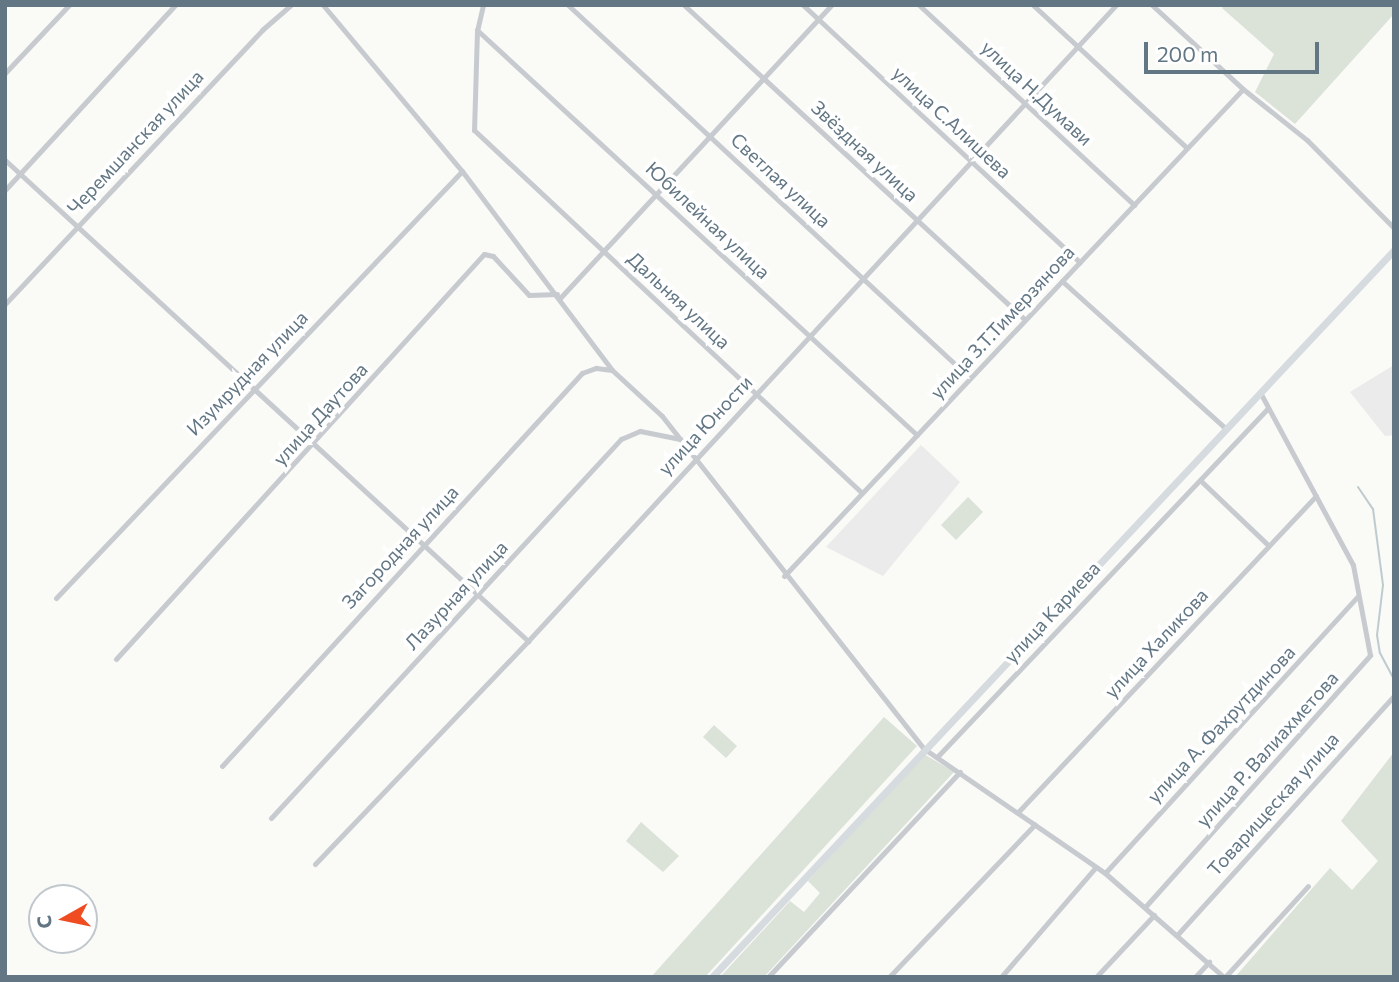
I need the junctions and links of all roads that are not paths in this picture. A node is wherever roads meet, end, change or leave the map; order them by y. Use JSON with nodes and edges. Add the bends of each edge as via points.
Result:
{"nodes":[{"id":1,"x":69,"y":5,"type":"edge"},
{"id":2,"x":175,"y":5,"type":"edge"},
{"id":3,"x":291,"y":5,"type":"edge"},
{"id":4,"x":323,"y":5,"type":"edge"},
{"id":5,"x":483,"y":5,"type":"edge"},
{"id":6,"x":568,"y":5,"type":"edge"},
{"id":7,"x":684,"y":5,"type":"edge"},
{"id":8,"x":803,"y":5,"type":"edge"},
{"id":9,"x":831,"y":5,"type":"edge"},
{"id":10,"x":919,"y":5,"type":"edge"},
{"id":11,"x":1033,"y":5,"type":"edge"},
{"id":12,"x":1115,"y":5,"type":"edge"},
{"id":13,"x":1152,"y":5,"type":"edge"},
{"id":14,"x":818,"y":19,"type":"junction"},
{"id":15,"x":477,"y":30,"type":"junction"},
{"id":16,"x":1078,"y":46,"type":"junction"},
{"id":17,"x":5,"y":73,"type":"edge"},
{"id":18,"x":763,"y":78,"type":"junction"},
{"id":19,"x":1243,"y":89,"type":"junction"},
{"id":20,"x":1025,"y":103,"type":"junction"},
{"id":21,"x":711,"y":136,"type":"junction"},
{"id":22,"x":1187,"y":148,"type":"junction"},
{"id":23,"x":5,"y":160,"type":"edge"},
{"id":24,"x":971,"y":161,"type":"junction"},
{"id":25,"x":462,"y":171,"type":"junction"},
{"id":26,"x":20,"y":174,"type":"junction"},
{"id":27,"x":5,"y":190,"type":"edge"},
{"id":28,"x":657,"y":194,"type":"junction"},
{"id":29,"x":1134,"y":205,"type":"junction"},
{"id":30,"x":915,"y":219,"type":"junction"},
{"id":31,"x":77,"y":227,"type":"junction"},
{"id":32,"x":1394,"y":228,"type":"edge"},
{"id":33,"x":1394,"y":250,"type":"edge"},
{"id":34,"x":604,"y":252,"type":"junction"},
{"id":35,"x":1080,"y":262,"type":"junction"},
{"id":36,"x":861,"y":277,"type":"junction"},
{"id":37,"x":1062,"y":281,"type":"junction"},
{"id":38,"x":558,"y":296,"type":"junction"},
{"id":39,"x":5,"y":304,"type":"edge"},
{"id":40,"x":1025,"y":320,"type":"junction"},
{"id":41,"x":808,"y":335,"type":"junction"},
{"id":42,"x":612,"y":370,"type":"junction"},
{"id":43,"x":970,"y":378,"type":"junction"},
{"id":44,"x":255,"y":386,"type":"junction"},
{"id":45,"x":1260,"y":392,"type":"junction"},
{"id":46,"x":755,"y":394,"type":"junction"},
{"id":47,"x":1268,"y":408,"type":"junction"},
{"id":48,"x":1225,"y":428,"type":"junction"},
{"id":49,"x":917,"y":435,"type":"junction"},
{"id":50,"x":680,"y":439,"type":"junction"},
{"id":51,"x":316,"y":443,"type":"junction"},
{"id":52,"x":695,"y":459,"type":"junction"},
{"id":53,"x":1199,"y":480,"type":"junction"},
{"id":54,"x":862,"y":493,"type":"junction"},
{"id":55,"x":1316,"y":496,"type":"junction"},
{"id":56,"x":424,"y":544,"type":"junction"},
{"id":57,"x":1269,"y":546,"type":"junction"},
{"id":58,"x":784,"y":576,"type":"junction"},
{"id":59,"x":478,"y":595,"type":"junction"},
{"id":60,"x":1359,"y":596,"type":"junction"},
{"id":61,"x":56,"y":598,"type":"dead end"},
{"id":62,"x":528,"y":641,"type":"junction"},
{"id":63,"x":116,"y":659,"type":"dead end"},
{"id":64,"x":1394,"y":696,"type":"edge"},
{"id":65,"x":923,"y":748,"type":"junction"},
{"id":66,"x":937,"y":757,"type":"junction"},
{"id":67,"x":222,"y":766,"type":"dead end"},
{"id":68,"x":960,"y":772,"type":"junction"},
{"id":69,"x":1019,"y":811,"type":"junction"},
{"id":70,"x":271,"y":818,"type":"dead end"},
{"id":71,"x":1035,"y":824,"type":"junction"},
{"id":72,"x":315,"y":864,"type":"dead end"},
{"id":73,"x":1096,"y":867,"type":"junction"},
{"id":74,"x":1105,"y":873,"type":"junction"},
{"id":75,"x":1308,"y":886,"type":"dead end"},
{"id":76,"x":1145,"y":907,"type":"junction"},
{"id":77,"x":1154,"y":915,"type":"junction"},
{"id":78,"x":1177,"y":934,"type":"junction"},
{"id":79,"x":1209,"y":962,"type":"junction"},
{"id":80,"x":712,"y":977,"type":"edge"},
{"id":81,"x":768,"y":977,"type":"edge"},
{"id":82,"x":889,"y":977,"type":"edge"},
{"id":83,"x":1001,"y":977,"type":"edge"},
{"id":84,"x":1096,"y":977,"type":"edge"},
{"id":85,"x":1195,"y":977,"type":"edge"},
{"id":86,"x":1225,"y":977,"type":"edge"}],
"edges":[{"from":1,"to":17,"type":"street"},
{"from":2,"to":26,"type":"street"},
{"from":3,"to":31,"type":"street","name":"Черемшанская улица","via":[[262,30]]},
{"from":4,"to":25,"type":"street"},
{"from":5,"to":15,"type":"street"},
{"from":6,"to":21,"type":"street","name":"Светлая улица"},
{"from":7,"to":18,"type":"street","name":"Звёздная улица"},
{"from":8,"to":14,"type":"street","name":"улица С.Алишева"},
{"from":9,"to":14,"type":"street"},
{"from":10,"to":20,"type":"street","name":"улица Н.Думави"},
{"from":11,"to":16,"type":"street"},
{"from":12,"to":16,"type":"street","name":"улица Юности"},
{"from":13,"to":19,"type":"street"},
{"from":14,"to":18,"type":"street"},
{"from":14,"to":24,"type":"street","name":"улица С.Алишева"},
{"from":15,"to":28,"type":"street","name":"Юбилейная улица"},
{"from":15,"to":34,"type":"street","name":"Дальняя улица","via":[[474,130]]},
{"from":16,"to":20,"type":"street","name":"улица Юности"},
{"from":16,"to":22,"type":"street"},
{"from":18,"to":21,"type":"street"},
{"from":18,"to":30,"type":"street","name":"Звёздная улица"},
{"from":19,"to":22,"type":"street","name":"улица З.Т.Тимерзянова"},
{"from":19,"to":32,"type":"street","via":[[1307,140]]},
{"from":20,"to":24,"type":"street","name":"улица Юности"},
{"from":20,"to":29,"type":"street","name":"улица Н.Думави"},
{"from":21,"to":28,"type":"street"},
{"from":21,"to":36,"type":"street","name":"Светлая улица"},
{"from":22,"to":29,"type":"street","name":"улица З.Т.Тимерзянова"},
{"from":23,"to":26,"type":"street"},
{"from":24,"to":30,"type":"street","name":"улица Юности"},
{"from":24,"to":35,"type":"street","name":"улица С.Алишева"},
{"from":25,"to":38,"type":"street"},
{"from":25,"to":44,"type":"street","name":"Изумрудная улица"},
{"from":26,"to":27,"type":"street"},
{"from":26,"to":31,"type":"street"},
{"from":28,"to":34,"type":"street"},
{"from":28,"to":41,"type":"street","name":"Юбилейная улица"},
{"from":29,"to":35,"type":"street","name":"улица З.Т.Тимерзянова"},
{"from":30,"to":36,"type":"street","name":"улица Юности"},
{"from":30,"to":40,"type":"street","name":"Звёздная улица"},
{"from":31,"to":39,"type":"street","name":"Черемшанская улица"},
{"from":31,"to":44,"type":"street"},
{"from":33,"to":45,"type":"main road","name":"улица Кариева"},
{"from":34,"to":38,"type":"street"},
{"from":34,"to":46,"type":"street","name":"Дальняя улица"},
{"from":35,"to":37,"type":"street","name":"улица З.Т.Тимерзянова"},
{"from":36,"to":41,"type":"street","name":"улица Юности"},
{"from":36,"to":43,"type":"street","name":"Светлая улица"},
{"from":37,"to":40,"type":"street","name":"улица З.Т.Тимерзянова"},
{"from":37,"to":48,"type":"street"},
{"from":38,"to":42,"type":"street"},
{"from":38,"to":51,"type":"street","name":"улица Даутова","via":[[529,295],[493,256],[484,254]]},
{"from":40,"to":43,"type":"street","name":"улица З.Т.Тимерзянова"},
{"from":41,"to":46,"type":"street","name":"улица Юности"},
{"from":41,"to":49,"type":"street","name":"Юбилейная улица"},
{"from":42,"to":50,"type":"street"},
{"from":42,"to":56,"type":"street","name":"Загородная улица","via":[[596,368],[582,373]]},
{"from":43,"to":49,"type":"street","name":"улица З.Т.Тимерзянова"},
{"from":44,"to":51,"type":"street"},
{"from":44,"to":61,"type":"street","name":"Изумрудная улица"},
{"from":45,"to":47,"type":"street","name":"улица Р. Валиахметова"},
{"from":45,"to":48,"type":"main road","name":"улица Кариева"},
{"from":46,"to":52,"type":"street","name":"улица Юности"},
{"from":46,"to":54,"type":"street","name":"Дальняя улица"},
{"from":47,"to":53,"type":"street"},
{"from":47,"to":55,"type":"street","name":"улица Р. Валиахметова"},
{"from":48,"to":65,"type":"main road","name":"улица Кариева"},
{"from":49,"to":54,"type":"street","name":"улица З.Т.Тимерзянова"},
{"from":50,"to":52,"type":"street"},
{"from":50,"to":59,"type":"street","name":"Лазурная улица","via":[[639,431],[621,439]]},
{"from":51,"to":56,"type":"street"},
{"from":51,"to":63,"type":"street","name":"улица Даутова"},
{"from":52,"to":58,"type":"street"},
{"from":52,"to":62,"type":"street","name":"улица Юности"},
{"from":53,"to":57,"type":"street"},
{"from":53,"to":66,"type":"street"},
{"from":54,"to":58,"type":"street","name":"улица З.Т.Тимерзянова"},
{"from":55,"to":57,"type":"street","name":"улица Халикова"},
{"from":55,"to":60,"type":"street","name":"улица Р. Валиахметова","via":[[1353,565]]},
{"from":56,"to":59,"type":"street"},
{"from":56,"to":67,"type":"street","name":"Загородная улица"},
{"from":57,"to":69,"type":"street","name":"улица Халикова"},
{"from":58,"to":65,"type":"street"},
{"from":59,"to":62,"type":"street"},
{"from":59,"to":70,"type":"street","name":"Лазурная улица"},
{"from":60,"to":74,"type":"street","name":"улица А. Фахрутдинова"},
{"from":60,"to":76,"type":"street","name":"улица Р. Валиахметова","via":[[1370,654],[1366,663]]},
{"from":62,"to":72,"type":"street","name":"улица Юности"},
{"from":64,"to":78,"type":"street","name":"Товарищеская улица"},
{"from":65,"to":66,"type":"street"},
{"from":65,"to":80,"type":"main road","name":"улица Кариева"},
{"from":66,"to":68,"type":"street"},
{"from":68,"to":69,"type":"street"},
{"from":68,"to":81,"type":"street"},
{"from":69,"to":71,"type":"street"},
{"from":71,"to":73,"type":"street"},
{"from":71,"to":82,"type":"street"},
{"from":73,"to":74,"type":"street"},
{"from":73,"to":83,"type":"street"},
{"from":74,"to":76,"type":"street"},
{"from":75,"to":86,"type":"street"},
{"from":76,"to":77,"type":"street"},
{"from":77,"to":78,"type":"street"},
{"from":77,"to":84,"type":"street"},
{"from":78,"to":79,"type":"street"},
{"from":79,"to":85,"type":"street"},
{"from":79,"to":86,"type":"street"}]}
